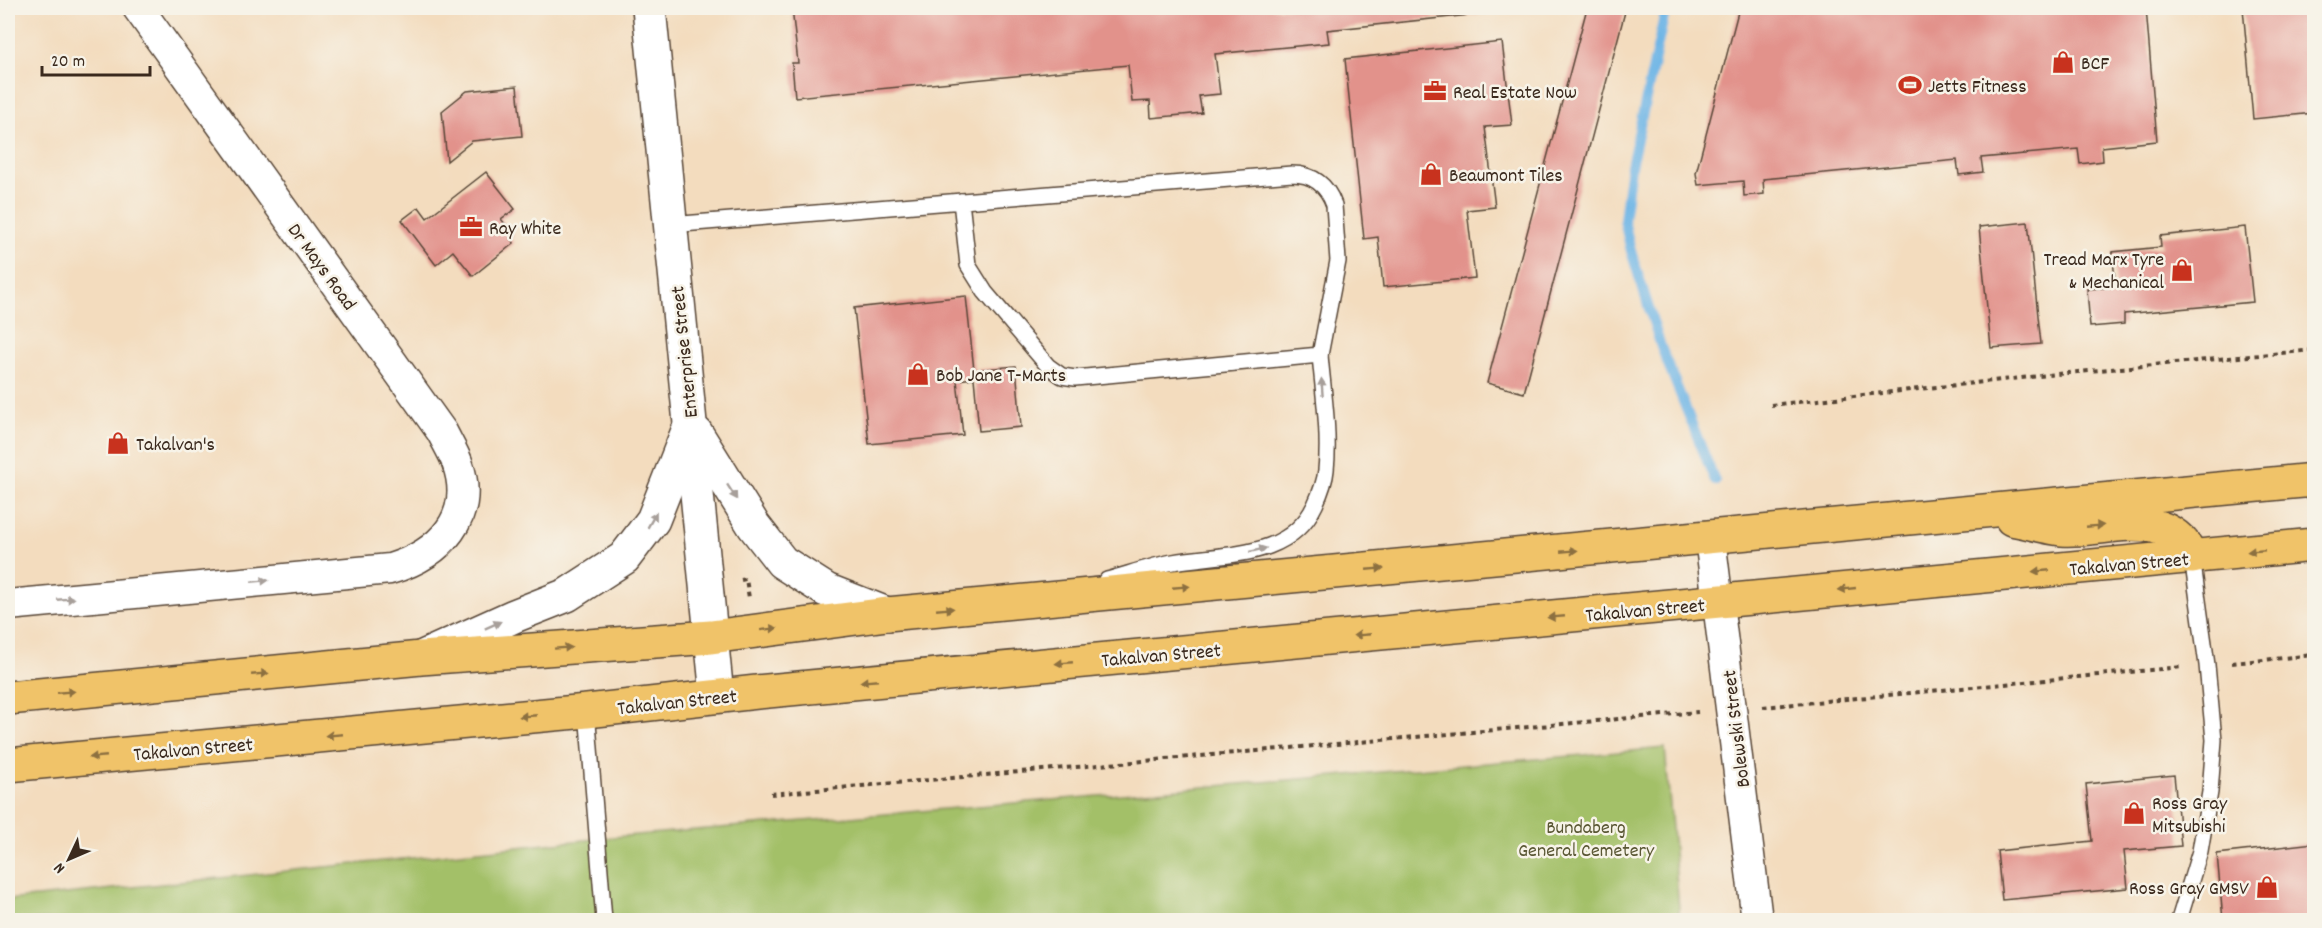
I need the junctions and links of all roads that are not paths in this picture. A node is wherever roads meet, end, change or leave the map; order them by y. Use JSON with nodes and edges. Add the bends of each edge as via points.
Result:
{"nodes":[{"id":1,"x":138,"y":8,"type":"edge"},
{"id":2,"x":649,"y":8,"type":"edge"},
{"id":3,"x":962,"y":201,"type":"junction"},
{"id":4,"x":670,"y":225,"type":"junction"},
{"id":5,"x":1320,"y":355,"type":"junction"},
{"id":6,"x":691,"y":424,"type":"junction"},
{"id":7,"x":2314,"y":480,"type":"edge"},
{"id":8,"x":1975,"y":512,"type":"junction"},
{"id":9,"x":1710,"y":537,"type":"junction"},
{"id":10,"x":2314,"y":545,"type":"edge"},
{"id":11,"x":2192,"y":557,"type":"junction"},
{"id":12,"x":1038,"y":600,"type":"junction"},
{"id":13,"x":1719,"y":602,"type":"junction"},
{"id":14,"x":8,"y":605,"type":"edge"},
{"id":15,"x":887,"y":614,"type":"junction"},
{"id":16,"x":711,"y":637,"type":"junction"},
{"id":17,"x":421,"y":658,"type":"junction"},
{"id":18,"x":717,"y":696,"type":"junction"},
{"id":19,"x":8,"y":698,"type":"edge"},
{"id":20,"x":586,"y":711,"type":"junction"},
{"id":21,"x":8,"y":765,"type":"edge"},
{"id":22,"x":604,"y":921,"type":"edge"},
{"id":23,"x":1757,"y":921,"type":"edge"},
{"id":24,"x":2179,"y":921,"type":"edge"}],
"edges":[{"from":14,"to":1,"type":"street","name":"Dr Mays Road","one_way":true,"via":[[390,569],[430,551],[445,537],[461,506],[457,462],[442,432]]},
{"from":2,"to":4,"type":"street","name":"Enterprise Street"},
{"from":3,"to":4,"type":"lane"},
{"from":3,"to":5,"type":"lane","via":[[968,265],[978,283],[1048,366],[1062,376],[1075,378]]},
{"from":3,"to":5,"type":"lane","via":[[1292,174],[1311,176],[1325,188],[1334,205],[1338,261]]},
{"from":4,"to":6,"type":"street","name":"Enterprise Street"},
{"from":12,"to":5,"type":"lane","one_way":true,"via":[[1171,562],[1273,546],[1302,525],[1321,491],[1326,470]]},
{"from":6,"to":15,"type":"street","one_way":true,"via":[[754,526],[782,562],[826,590]]},
{"from":6,"to":16,"type":"street","name":"Enterprise Street"},
{"from":17,"to":6,"type":"street","one_way":true,"via":[[567,595],[624,558],[653,520]]},
{"from":7,"to":8,"type":"highway"},
{"from":8,"to":9,"type":"highway"},
{"from":8,"to":11,"type":"highway","one_way":true,"via":[[2062,529],[2145,525],[2177,536]]},
{"from":12,"to":9,"type":"highway","one_way":true},
{"from":9,"to":13,"type":"street","name":"Bolewski Street"},
{"from":10,"to":11,"type":"highway","name":"Takalvan Street","one_way":true},
{"from":11,"to":13,"type":"highway","name":"Takalvan Street","one_way":true},
{"from":11,"to":24,"type":"lane","via":[[2214,740],[2200,851]]},
{"from":15,"to":12,"type":"highway","one_way":true},
{"from":13,"to":18,"type":"highway","name":"Takalvan Street","one_way":true},
{"from":13,"to":23,"type":"street","name":"Bolewski Street"},
{"from":16,"to":15,"type":"highway","one_way":true},
{"from":17,"to":16,"type":"highway","one_way":true},
{"from":16,"to":18,"type":"street","name":"Enterprise Street"},
{"from":19,"to":17,"type":"highway","one_way":true},
{"from":18,"to":20,"type":"highway","name":"Takalvan Street"},
{"from":20,"to":21,"type":"highway","name":"Takalvan Street","one_way":true},
{"from":20,"to":22,"type":"lane"}]}
